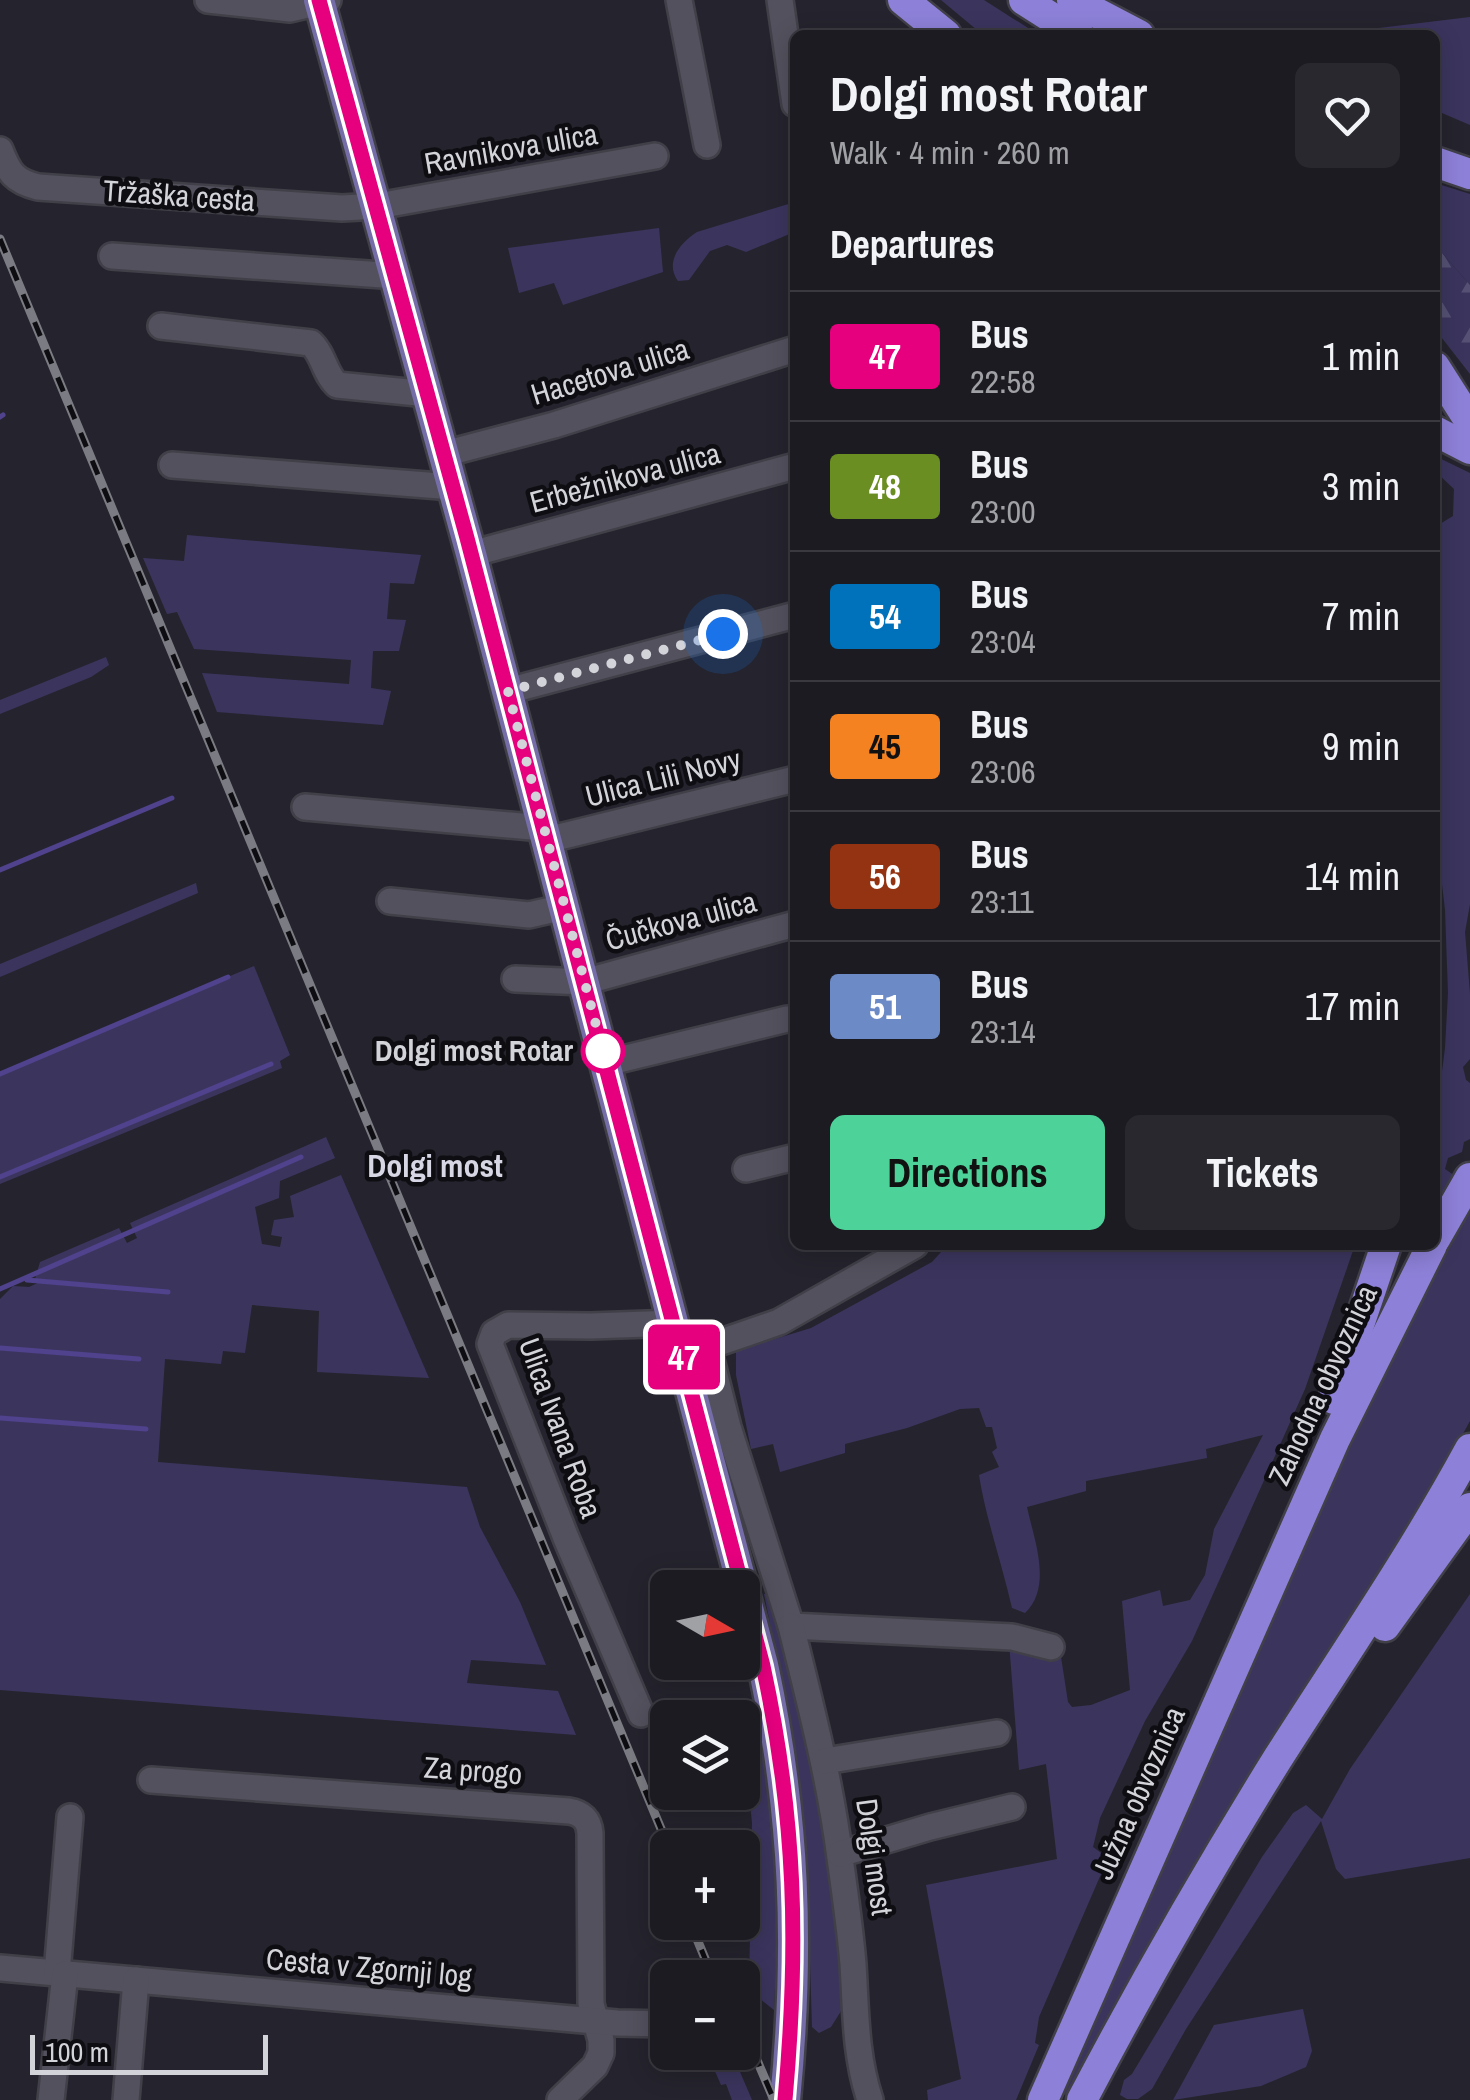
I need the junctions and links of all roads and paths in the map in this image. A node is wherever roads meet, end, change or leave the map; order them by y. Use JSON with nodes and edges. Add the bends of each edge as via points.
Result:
{"nodes":[{"id":1,"x":208,"y":0,"type":"edge"},
{"id":2,"x":322,"y":0,"type":"edge"},
{"id":3,"x":679,"y":0,"type":"edge"},
{"id":4,"x":780,"y":0,"type":"edge"},
{"id":5,"x":903,"y":0,"type":"edge"},
{"id":6,"x":1024,"y":0,"type":"edge"},
{"id":7,"x":1072,"y":0,"type":"edge"},
{"id":8,"x":940,"y":30,"type":"edge"},
{"id":9,"x":1071,"y":30,"type":"edge"},
{"id":10,"x":1129,"y":30,"type":"edge"},
{"id":11,"x":790,"y":69,"type":"edge"},
{"id":12,"x":707,"y":145,"type":"dead end"},
{"id":13,"x":0,"y":150,"type":"edge"},
{"id":14,"x":656,"y":156,"type":"dead end"},
{"id":15,"x":1440,"y":164,"type":"edge"},
{"id":16,"x":1470,"y":174,"type":"edge"},
{"id":17,"x":378,"y":206,"type":"junction"},
{"id":18,"x":112,"y":256,"type":"dead end"},
{"id":19,"x":397,"y":276,"type":"junction"},
{"id":20,"x":161,"y":326,"type":"dead end"},
{"id":21,"x":790,"y":351,"type":"edge"},
{"id":22,"x":1440,"y":375,"type":"edge"},
{"id":23,"x":428,"y":394,"type":"junction"},
{"id":24,"x":1465,"y":413,"type":"edge"},
{"id":25,"x":1440,"y":434,"type":"edge"},
{"id":26,"x":1470,"y":449,"type":"edge"},
{"id":27,"x":444,"y":454,"type":"junction"},
{"id":28,"x":172,"y":466,"type":"dead end"},
{"id":29,"x":790,"y":467,"type":"edge"},
{"id":30,"x":453,"y":486,"type":"junction"},
{"id":31,"x":471,"y":554,"type":"junction"},
{"id":32,"x":790,"y":617,"type":"edge"},
{"id":33,"x":508,"y":691,"type":"junction"},
{"id":34,"x":790,"y":781,"type":"edge"},
{"id":35,"x":305,"y":807,"type":"dead end"},
{"id":36,"x":545,"y":834,"type":"junction"},
{"id":37,"x":390,"y":902,"type":"dead end"},
{"id":38,"x":564,"y":907,"type":"junction"},
{"id":39,"x":790,"y":925,"type":"edge"},
{"id":40,"x":515,"y":979,"type":"dead end"},
{"id":41,"x":584,"y":982,"type":"junction"},
{"id":42,"x":787,"y":1020,"type":"dead end"},
{"id":43,"x":606,"y":1063,"type":"junction"},
{"id":44,"x":790,"y":1158,"type":"edge"},
{"id":45,"x":746,"y":1169,"type":"dead end"},
{"id":46,"x":1470,"y":1178,"type":"edge"},
{"id":47,"x":1440,"y":1230,"type":"edge"},
{"id":48,"x":906,"y":1250,"type":"edge"},
{"id":49,"x":1384,"y":1250,"type":"edge"},
{"id":50,"x":1429,"y":1250,"type":"edge"},
{"id":51,"x":675,"y":1323,"type":"junction"},
{"id":52,"x":695,"y":1351,"type":"junction"},
{"id":53,"x":1470,"y":1449,"type":"edge"},
{"id":54,"x":1470,"y":1508,"type":"edge"},
{"id":55,"x":1282,"y":1557,"type":"junction"},
{"id":56,"x":791,"y":1626,"type":"junction"},
{"id":57,"x":1051,"y":1647,"type":"dead end"},
{"id":58,"x":641,"y":1714,"type":"dead end"},
{"id":59,"x":997,"y":1733,"type":"dead end"},
{"id":60,"x":1277,"y":1760,"type":"junction"},
{"id":61,"x":824,"y":1762,"type":"junction"},
{"id":62,"x":151,"y":1780,"type":"dead end"},
{"id":63,"x":1012,"y":1807,"type":"dead end"},
{"id":64,"x":70,"y":1816,"type":"dead end"},
{"id":65,"x":840,"y":1854,"type":"junction"},
{"id":66,"x":0,"y":1968,"type":"edge"},
{"id":67,"x":61,"y":1974,"type":"junction"},
{"id":68,"x":136,"y":1980,"type":"junction"},
{"id":69,"x":596,"y":2021,"type":"junction"},
{"id":70,"x":650,"y":2023,"type":"edge"},
{"id":71,"x":51,"y":2100,"type":"edge"},
{"id":72,"x":126,"y":2100,"type":"edge"},
{"id":73,"x":560,"y":2100,"type":"edge"},
{"id":74,"x":785,"y":2100,"type":"edge"},
{"id":75,"x":870,"y":2100,"type":"edge"},
{"id":76,"x":1043,"y":2100,"type":"edge"},
{"id":77,"x":1082,"y":2100,"type":"edge"}],
"edges":[{"from":1,"to":2,"type":"street","via":[[290,10]]},
{"from":2,"to":17,"type":"main road"},
{"from":3,"to":12,"type":"street"},
{"from":4,"to":11,"type":"street"},
{"from":5,"to":8,"type":"highway"},
{"from":6,"to":9,"type":"highway"},
{"from":7,"to":10,"type":"highway"},
{"from":13,"to":17,"type":"street","name":"Tržaška cesta","via":[[17,182],[38,187]]},
{"from":14,"to":17,"type":"street","name":"Ravnikova ulica"},
{"from":15,"to":16,"type":"highway"},
{"from":17,"to":19,"type":"main road"},
{"from":18,"to":19,"type":"street"},
{"from":19,"to":23,"type":"main road"},
{"from":20,"to":23,"type":"street","via":[[311,343],[337,385]]},
{"from":21,"to":27,"type":"street","name":"Hacetova ulica"},
{"from":22,"to":24,"type":"highway"},
{"from":23,"to":27,"type":"main road"},
{"from":25,"to":26,"type":"highway"},
{"from":27,"to":30,"type":"main road"},
{"from":28,"to":30,"type":"street"},
{"from":29,"to":31,"type":"street","name":"Erbežnikova ulica"},
{"from":30,"to":31,"type":"main road"},
{"from":31,"to":33,"type":"main road"},
{"from":32,"to":33,"type":"street"},
{"from":33,"to":36,"type":"main road"},
{"from":34,"to":36,"type":"street","name":"Ulica Lili Novy"},
{"from":35,"to":36,"type":"street"},
{"from":36,"to":38,"type":"main road"},
{"from":37,"to":38,"type":"street","via":[[530,915]]},
{"from":38,"to":41,"type":"main road"},
{"from":39,"to":41,"type":"street","name":"Čučkova ulica"},
{"from":40,"to":41,"type":"street"},
{"from":41,"to":43,"type":"main road"},
{"from":42,"to":43,"type":"street"},
{"from":43,"to":51,"type":"main road"},
{"from":44,"to":45,"type":"street"},
{"from":46,"to":47,"type":"highway","name":"Zahodna obvoznica"},
{"from":48,"to":52,"type":"street","via":[[779,1322]]},
{"from":49,"to":55,"type":"highway","via":[[1340,1385],[1284,1517]]},
{"from":50,"to":55,"type":"highway","name":"Zahodna obvoznica"},
{"from":51,"to":52,"type":"main road"},
{"from":51,"to":58,"type":"street","name":"Ulica Ivana Roba","via":[[508,1324],[490,1344]]},
{"from":52,"to":56,"type":"street","name":"Dolgi most","via":[[728,1427]]},
{"from":52,"to":74,"type":"main road","via":[[779,1743],[792,1858],[794,1982]]},
{"from":53,"to":60,"type":"highway"},
{"from":54,"to":60,"type":"highway","via":[[1336,1694]]},
{"from":55,"to":76,"type":"highway","name":"Južna obvoznica"},
{"from":56,"to":57,"type":"street","via":[[1012,1637]]},
{"from":56,"to":61,"type":"street","name":"Dolgi most"},
{"from":59,"to":61,"type":"street"},
{"from":60,"to":77,"type":"highway"},
{"from":61,"to":65,"type":"street","name":"Dolgi most"},
{"from":62,"to":69,"type":"street","name":"Za progo","via":[[581,1815],[590,1833],[590,2004]]},
{"from":63,"to":65,"type":"street"},
{"from":64,"to":67,"type":"street"},
{"from":65,"to":75,"type":"street","name":"Dolgi most","via":[[855,2034]]},
{"from":66,"to":67,"type":"street","name":"Cesta v Zgornji log"},
{"from":67,"to":68,"type":"street","name":"Cesta v Zgornji log"},
{"from":67,"to":71,"type":"street"},
{"from":68,"to":69,"type":"street","name":"Cesta v Zgornji log"},
{"from":68,"to":72,"type":"street"},
{"from":69,"to":70,"type":"street","name":"Cesta v Zgornji log"},
{"from":69,"to":73,"type":"street","via":[[598,2062]]}]}
